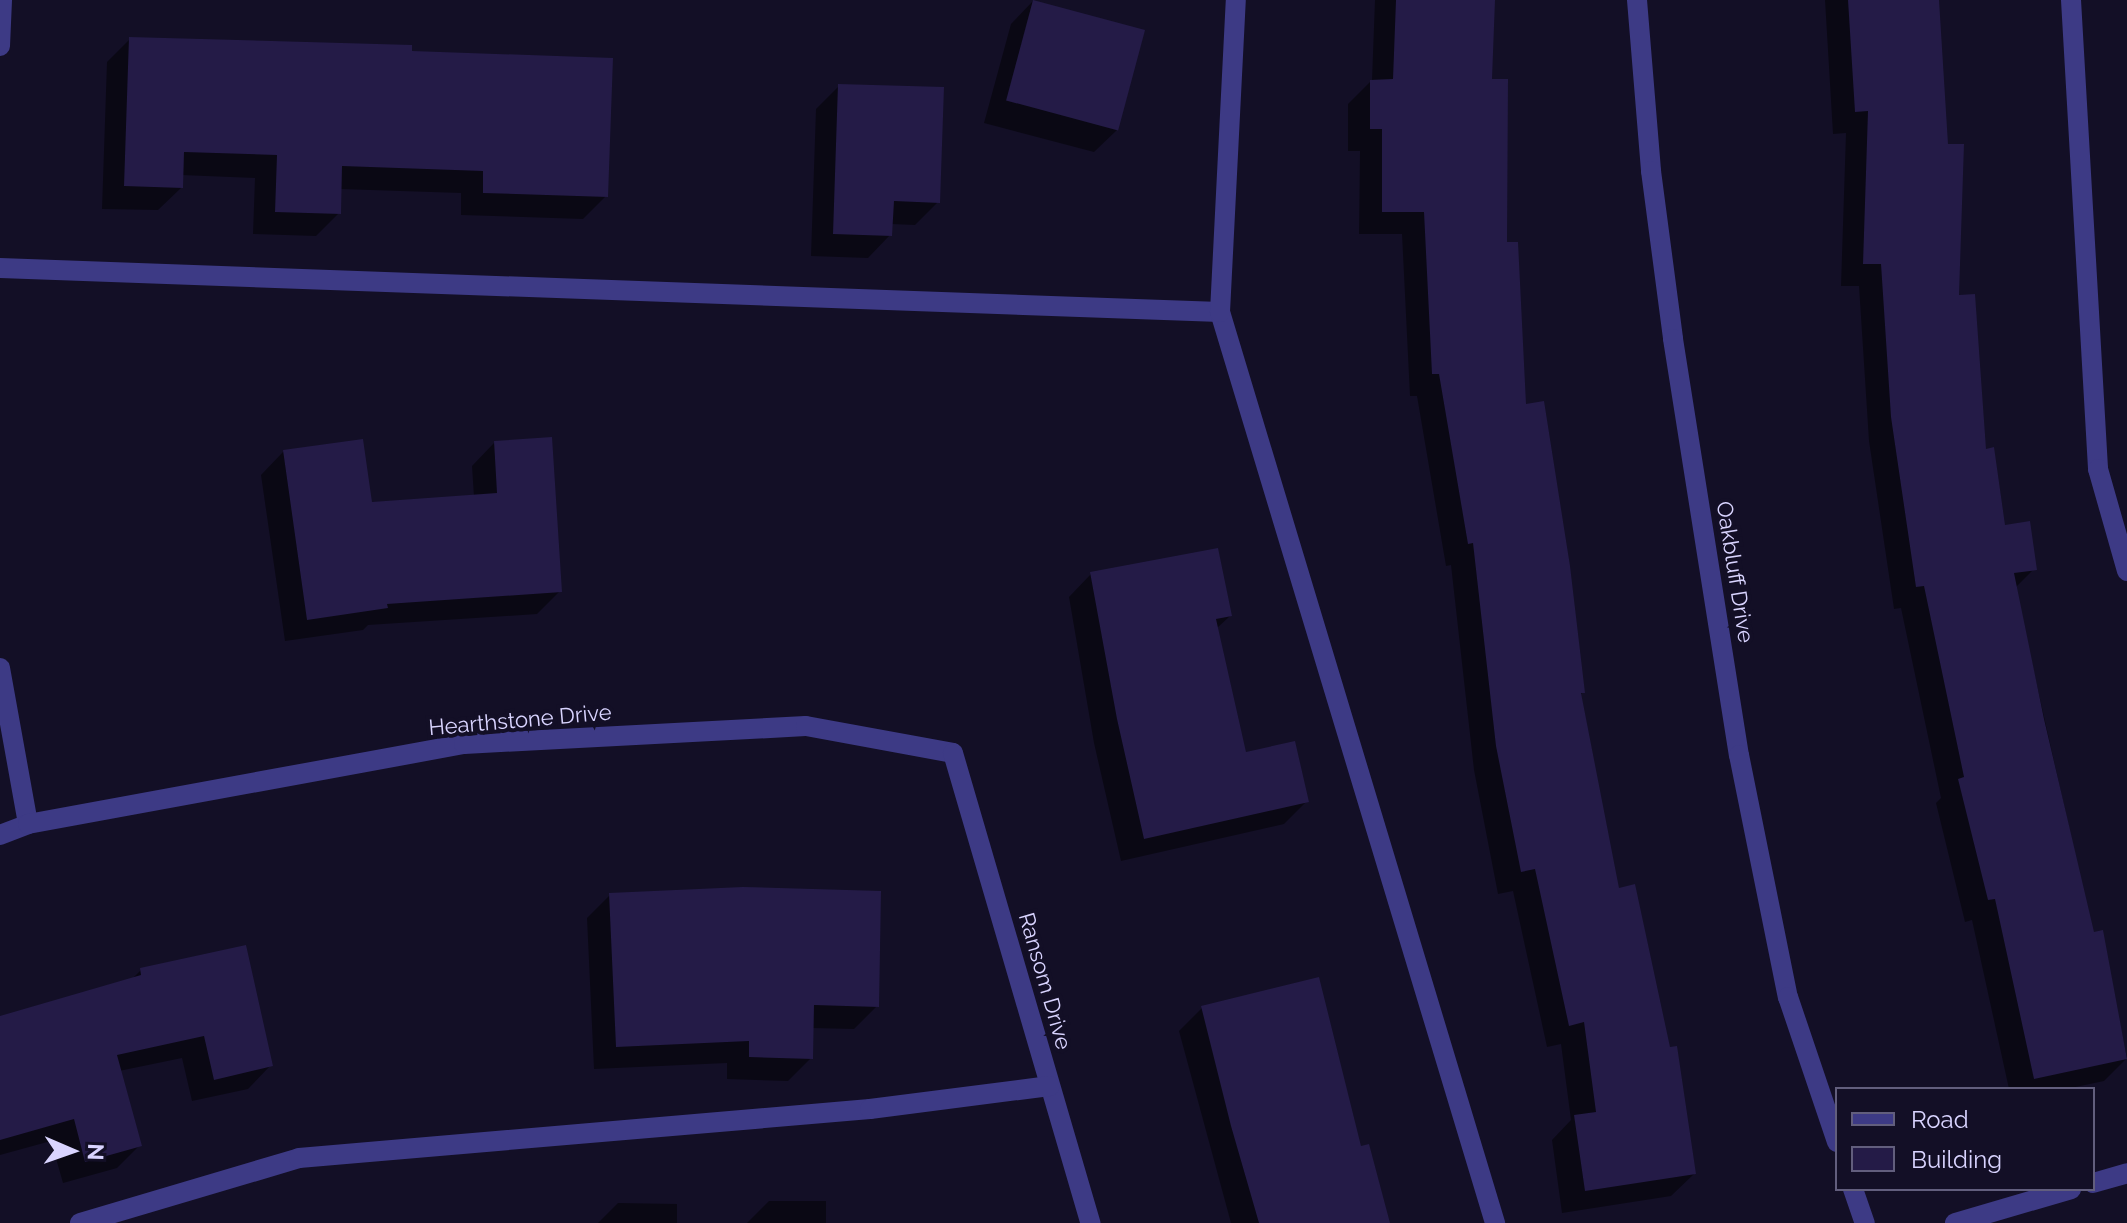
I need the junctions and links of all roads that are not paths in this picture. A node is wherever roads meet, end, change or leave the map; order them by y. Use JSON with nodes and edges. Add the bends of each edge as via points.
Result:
{"nodes":[{"id":1,"x":2,"y":0,"type":"edge"},
{"id":2,"x":1236,"y":0,"type":"edge"},
{"id":3,"x":1637,"y":0,"type":"edge"},
{"id":4,"x":2071,"y":0,"type":"edge"},
{"id":5,"x":0,"y":46,"type":"edge"},
{"id":6,"x":0,"y":268,"type":"edge"},
{"id":7,"x":1220,"y":312,"type":"junction"},
{"id":8,"x":2127,"y":571,"type":"edge"},
{"id":9,"x":0,"y":668,"type":"edge"},
{"id":10,"x":953,"y":753,"type":"joint"},
{"id":11,"x":28,"y":824,"type":"junction"},
{"id":12,"x":0,"y":835,"type":"edge"},
{"id":13,"x":1050,"y":1086,"type":"junction"},
{"id":14,"x":1835,"y":1136,"type":"edge"},
{"id":15,"x":2127,"y":1173,"type":"edge"},
{"id":16,"x":2095,"y":1182,"type":"edge"},
{"id":17,"x":1854,"y":1191,"type":"edge"},
{"id":18,"x":2064,"y":1191,"type":"edge"},
{"id":19,"x":80,"y":1223,"type":"edge"},
{"id":20,"x":1090,"y":1223,"type":"edge"},
{"id":21,"x":1495,"y":1223,"type":"edge"},
{"id":22,"x":1865,"y":1223,"type":"edge"},
{"id":23,"x":1955,"y":1223,"type":"edge"}],
"edges":[{"from":1,"to":5,"type":"street"},
{"from":2,"to":7,"type":"street"},
{"from":3,"to":14,"type":"street","name":"Oakbluff Drive","via":[[1669,308],[1739,755],[1788,997]]},
{"from":4,"to":8,"type":"street","via":[[2098,469]]},
{"from":6,"to":7,"type":"street"},
{"from":7,"to":21,"type":"street"},
{"from":9,"to":11,"type":"street"},
{"from":10,"to":11,"type":"street","name":"Hearthstone Drive","via":[[806,726],[464,744]]},
{"from":10,"to":13,"type":"street","name":"Ransom Drive"},
{"from":11,"to":12,"type":"street","name":"Hearthstone Drive"},
{"from":13,"to":19,"type":"street","via":[[870,1109],[299,1158]]},
{"from":13,"to":20,"type":"street","name":"Ransom Drive"},
{"from":15,"to":16,"type":"street"},
{"from":17,"to":22,"type":"street"},
{"from":18,"to":23,"type":"street"}]}
